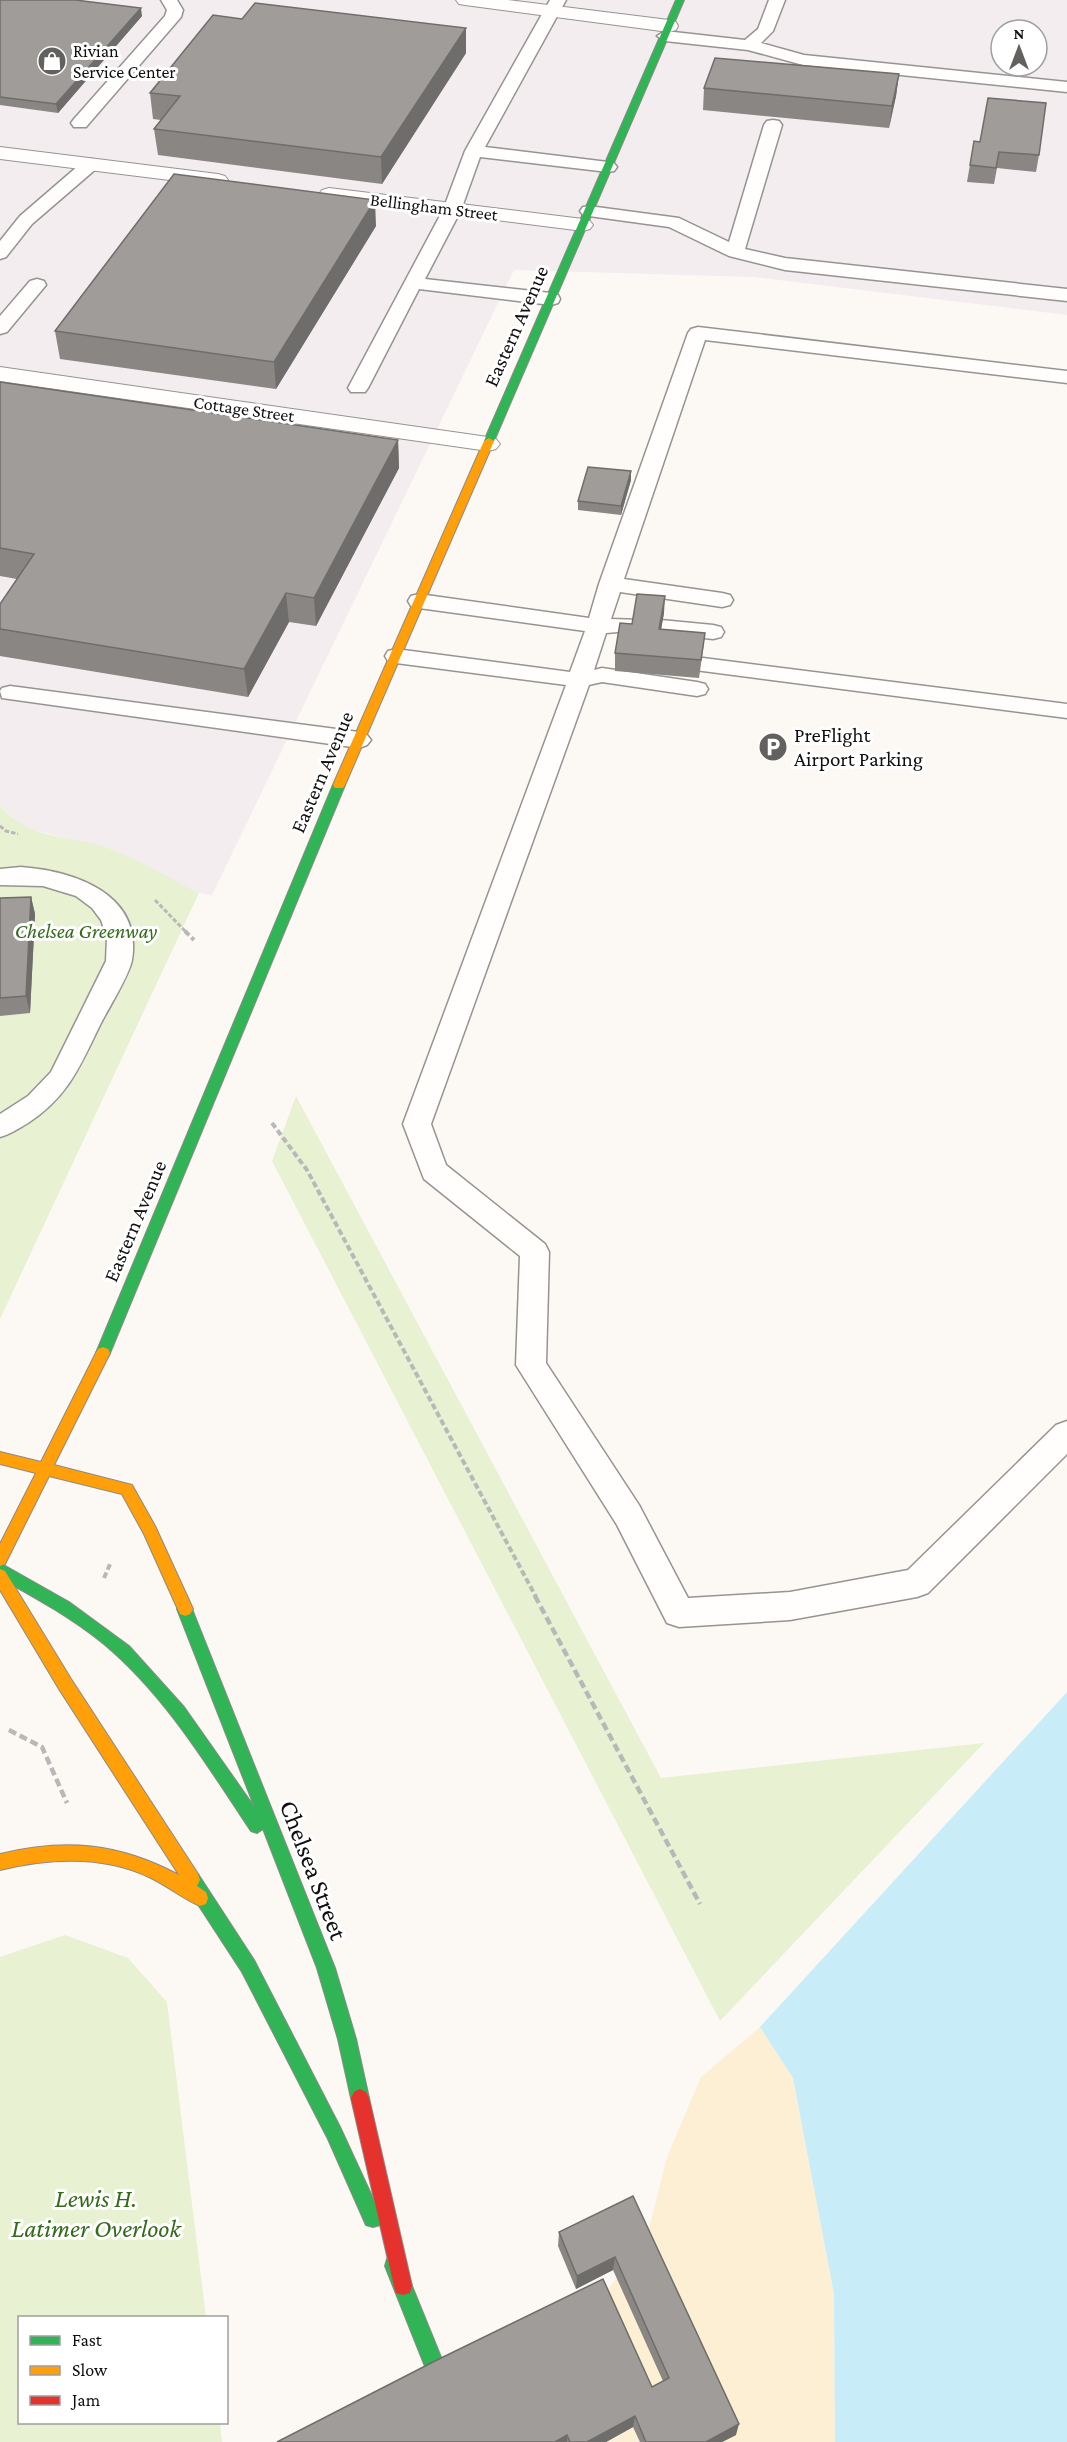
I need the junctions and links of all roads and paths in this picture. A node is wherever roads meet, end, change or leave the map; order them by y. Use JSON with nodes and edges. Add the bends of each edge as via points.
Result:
{"nodes":[{"id":1,"x":168,"y":0,"type":"edge"},
{"id":2,"x":465,"y":0,"type":"edge"},
{"id":3,"x":680,"y":0,"type":"edge"},
{"id":4,"x":777,"y":0,"type":"edge"},
{"id":5,"x":554,"y":6,"type":"edge"},
{"id":6,"x":667,"y":31,"type":"junction"},
{"id":7,"x":749,"y":45,"type":"junction"},
{"id":8,"x":1067,"y":87,"type":"edge"},
{"id":9,"x":80,"y":123,"type":"dead end"},
{"id":10,"x":773,"y":125,"type":"edge"},
{"id":11,"x":474,"y":152,"type":"junction"},
{"id":12,"x":0,"y":153,"type":"edge"},
{"id":13,"x":91,"y":164,"type":"junction"},
{"id":14,"x":608,"y":167,"type":"junction"},
{"id":15,"x":242,"y":183,"type":"edge"},
{"id":16,"x":312,"y":192,"type":"edge"},
{"id":17,"x":452,"y":210,"type":"junction"},
{"id":18,"x":586,"y":218,"type":"junction"},
{"id":19,"x":0,"y":252,"type":"edge"},
{"id":20,"x":735,"y":252,"type":"junction"},
{"id":21,"x":412,"y":283,"type":"junction"},
{"id":22,"x":37,"y":285,"type":"dead end"},
{"id":23,"x":1067,"y":295,"type":"edge"},
{"id":24,"x":551,"y":299,"type":"junction"},
{"id":25,"x":0,"y":328,"type":"edge"},
{"id":26,"x":0,"y":374,"type":"edge"},
{"id":27,"x":1067,"y":376,"type":"edge"},
{"id":28,"x":358,"y":388,"type":"dead end"},
{"id":29,"x":488,"y":444,"type":"junction"},
{"id":30,"x":610,"y":584,"type":"junction"},
{"id":31,"x":722,"y":600,"type":"dead end"},
{"id":32,"x":419,"y":601,"type":"junction"},
{"id":33,"x":634,"y":625,"type":"edge"},
{"id":34,"x":597,"y":626,"type":"junction"},
{"id":35,"x":661,"y":627,"type":"edge"},
{"id":36,"x":713,"y":632,"type":"dead end"},
{"id":37,"x":396,"y":656,"type":"junction"},
{"id":38,"x":704,"y":665,"type":"edge"},
{"id":39,"x":579,"y":680,"type":"junction"},
{"id":40,"x":697,"y":689,"type":"dead end"},
{"id":41,"x":10,"y":693,"type":"dead end"},
{"id":42,"x":1067,"y":711,"type":"edge"},
{"id":43,"x":359,"y":740,"type":"junction"},
{"id":44,"x":0,"y":877,"type":"edge"},
{"id":45,"x":150,"y":895,"type":"dead end"},
{"id":46,"x":194,"y":940,"type":"dead end"},
{"id":47,"x":272,"y":1123,"type":"dead end"},
{"id":48,"x":0,"y":1127,"type":"edge"},
{"id":49,"x":1067,"y":1434,"type":"edge"},
{"id":50,"x":0,"y":1458,"type":"edge"},
{"id":51,"x":45,"y":1469,"type":"junction"},
{"id":52,"x":113,"y":1556,"type":"dead end"},
{"id":53,"x":0,"y":1559,"type":"edge"},
{"id":54,"x":0,"y":1570,"type":"edge"},
{"id":55,"x":0,"y":1576,"type":"edge"},
{"id":56,"x":100,"y":1588,"type":"dead end"},
{"id":57,"x":9,"y":1730,"type":"dead end"},
{"id":58,"x":71,"y":1812,"type":"dead end"},
{"id":59,"x":0,"y":1862,"type":"edge"},
{"id":60,"x":303,"y":1904,"type":"junction"},
{"id":61,"x":700,"y":1904,"type":"dead end"},
{"id":62,"x":211,"y":1907,"type":"junction"},
{"id":63,"x":403,"y":2286,"type":"junction"},
{"id":64,"x":437,"y":2372,"type":"edge"}],
"edges":[{"from":1,"to":9,"type":"lane","via":[[175,10],[173,17]]},
{"from":2,"to":5,"type":"street"},
{"from":3,"to":6,"type":"main road","name":"Eastern Avenue"},
{"from":4,"to":7,"type":"lane","via":[[765,31]]},
{"from":5,"to":6,"type":"street"},
{"from":5,"to":11,"type":"lane"},
{"from":6,"to":7,"type":"lane"},
{"from":6,"to":14,"type":"main road","name":"Eastern Avenue"},
{"from":7,"to":8,"type":"lane","via":[[803,60]]},
{"from":10,"to":20,"type":"lane"},
{"from":11,"to":14,"type":"lane"},
{"from":11,"to":17,"type":"lane"},
{"from":12,"to":13,"type":"street"},
{"from":13,"to":15,"type":"street"},
{"from":13,"to":19,"type":"lane","via":[[26,220]]},
{"from":14,"to":18,"type":"main road","name":"Eastern Avenue"},
{"from":16,"to":17,"type":"street","name":"Bellingham Street"},
{"from":17,"to":18,"type":"street","name":"Bellingham Street"},
{"from":17,"to":21,"type":"lane"},
{"from":18,"to":20,"type":"lane","via":[[673,222]]},
{"from":18,"to":24,"type":"main road","name":"Eastern Avenue"},
{"from":20,"to":23,"type":"lane","via":[[815,268]]},
{"from":21,"to":24,"type":"lane"},
{"from":21,"to":28,"type":"lane"},
{"from":22,"to":25,"type":"lane"},
{"from":24,"to":29,"type":"main road","name":"Eastern Avenue"},
{"from":26,"to":29,"type":"street","name":"Cottage Street"},
{"from":27,"to":30,"type":"lane","via":[[698,333]]},
{"from":29,"to":32,"type":"main road","name":"Eastern Avenue"},
{"from":30,"to":31,"type":"lane"},
{"from":30,"to":34,"type":"lane"},
{"from":32,"to":34,"type":"lane"},
{"from":32,"to":37,"type":"main road","name":"Eastern Avenue"},
{"from":33,"to":34,"type":"lane"},
{"from":34,"to":39,"type":"lane"},
{"from":35,"to":36,"type":"lane"},
{"from":37,"to":39,"type":"lane"},
{"from":37,"to":43,"type":"main road","name":"Eastern Avenue"},
{"from":38,"to":42,"type":"lane"},
{"from":39,"to":40,"type":"lane","via":[[602,675]]},
{"from":39,"to":49,"type":"lane","via":[[417,1124],[434,1171],[535,1252],[531,1365],[628,1515],[679,1613],[790,1606],[918,1583]]},
{"from":41,"to":43,"type":"lane"},
{"from":43,"to":51,"type":"main road","name":"Eastern Avenue","via":[[99,1362]]},
{"from":44,"to":48,"type":"lane","via":[[49,878],[85,889],[108,909],[122,948],[61,1078],[38,1103]]},
{"from":45,"to":46,"type":"path"},
{"from":47,"to":61,"type":"path","via":[[307,1170]]},
{"from":50,"to":51,"type":"main road"},
{"from":51,"to":53,"type":"main road","name":"Eastern Avenue"},
{"from":51,"to":60,"type":"main road","name":"Chelsea Street","via":[[127,1489],[188,1617]]},
{"from":52,"to":56,"type":"path"},
{"from":54,"to":60,"type":"main road","via":[[62,1605],[122,1650],[146,1675],[237,1794]]},
{"from":55,"to":62,"type":"main road","name":"Chelsea Street","via":[[65,1684]]},
{"from":57,"to":58,"type":"path","via":[[42,1747]]},
{"from":59,"to":62,"type":"main road","via":[[68,1853],[116,1857],[152,1868],[182,1884]]},
{"from":60,"to":63,"type":"main road","name":"Chelsea Street","via":[[347,2038]]},
{"from":62,"to":63,"type":"main road","name":"Chelsea Street","via":[[248,1966],[334,2133]]},
{"from":63,"to":64,"type":"main road","name":"Chelsea Street"}]}
